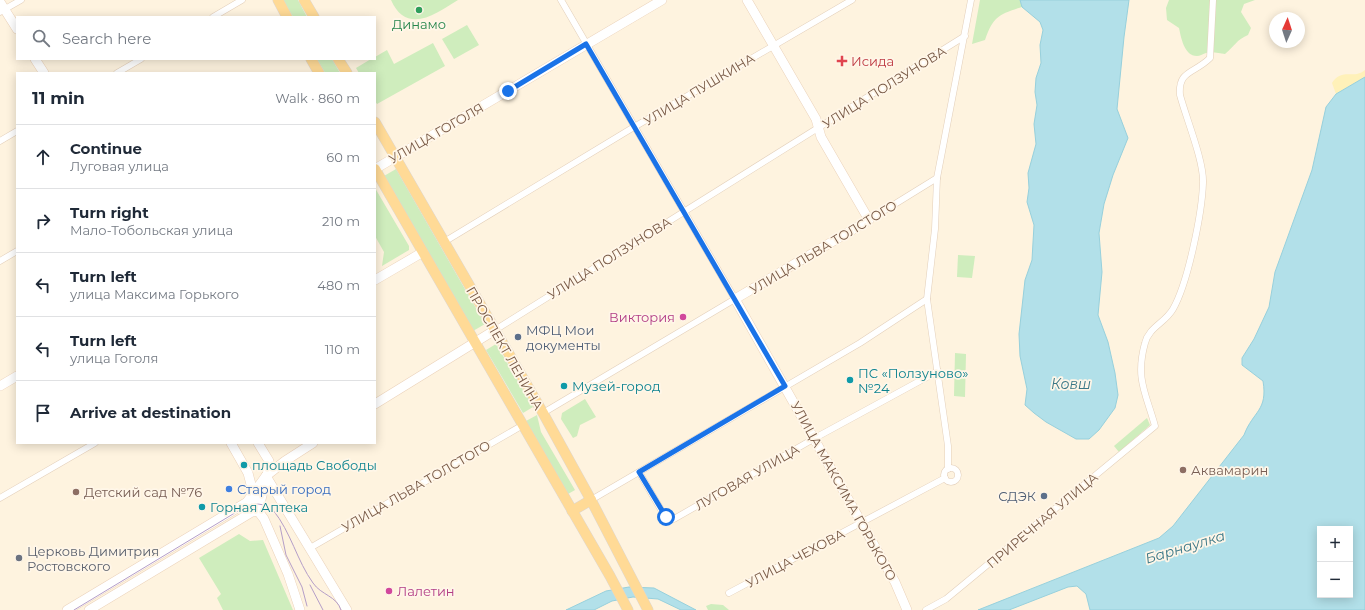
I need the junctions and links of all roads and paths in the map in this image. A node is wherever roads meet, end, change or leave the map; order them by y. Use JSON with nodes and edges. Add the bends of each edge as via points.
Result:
{"nodes":[{"id":1,"x":21,"y":0,"type":"edge"},
{"id":2,"x":242,"y":0,"type":"edge"},
{"id":3,"x":278,"y":0,"type":"edge"},
{"id":4,"x":304,"y":0,"type":"edge"},
{"id":5,"x":561,"y":0,"type":"edge"},
{"id":6,"x":662,"y":0,"type":"edge"},
{"id":7,"x":747,"y":0,"type":"edge"},
{"id":8,"x":852,"y":0,"type":"edge"},
{"id":9,"x":971,"y":0,"type":"edge"},
{"id":10,"x":1213,"y":0,"type":"edge"},
{"id":11,"x":2,"y":8,"type":"edge"},
{"id":12,"x":215,"y":16,"type":"edge"},
{"id":13,"x":287,"y":16,"type":"edge"},
{"id":14,"x":313,"y":16,"type":"edge"},
{"id":15,"x":16,"y":28,"type":"edge"},
{"id":16,"x":966,"y":36,"type":"junction"},
{"id":17,"x":586,"y":44,"type":"junction"},
{"id":18,"x":773,"y":46,"type":"junction"},
{"id":19,"x":36,"y":60,"type":"edge"},
{"id":20,"x":139,"y":60,"type":"edge"},
{"id":21,"x":313,"y":60,"type":"edge"},
{"id":22,"x":339,"y":60,"type":"edge"},
{"id":23,"x":43,"y":72,"type":"edge"},
{"id":24,"x":119,"y":72,"type":"edge"},
{"id":25,"x":319,"y":72,"type":"edge"},
{"id":26,"x":346,"y":72,"type":"edge"},
{"id":27,"x":376,"y":124,"type":"edge"},
{"id":28,"x":635,"y":127,"type":"junction"},
{"id":29,"x":818,"y":129,"type":"junction"},
{"id":30,"x":16,"y":132,"type":"edge"},
{"id":31,"x":0,"y":141,"type":"edge"},
{"id":32,"x":395,"y":157,"type":"junction"},
{"id":33,"x":376,"y":168,"type":"edge"},
{"id":34,"x":376,"y":171,"type":"edge"},
{"id":35,"x":937,"y":178,"type":"junction"},
{"id":36,"x":684,"y":211,"type":"junction"},
{"id":37,"x":869,"y":220,"type":"junction"},
{"id":38,"x":444,"y":242,"type":"junction"},
{"id":39,"x":16,"y":252,"type":"edge"},
{"id":40,"x":423,"y":252,"type":"junction"},
{"id":41,"x":0,"y":261,"type":"edge"},
{"id":42,"x":376,"y":279,"type":"edge"},
{"id":43,"x":736,"y":299,"type":"junction"},
{"id":44,"x":927,"y":299,"type":"junction"},
{"id":45,"x":495,"y":330,"type":"junction"},
{"id":46,"x":475,"y":342,"type":"junction"},
{"id":47,"x":938,"y":371,"type":"junction"},
{"id":48,"x":16,"y":377,"type":"edge"},
{"id":49,"x":0,"y":386,"type":"edge"},
{"id":50,"x":785,"y":386,"type":"junction"},
{"id":51,"x":376,"y":403,"type":"edge"},
{"id":52,"x":543,"y":414,"type":"junction"},
{"id":53,"x":523,"y":424,"type":"junction"},
{"id":54,"x":815,"y":438,"type":"junction"},
{"id":55,"x":92,"y":444,"type":"edge"},
{"id":56,"x":232,"y":444,"type":"edge"},
{"id":57,"x":259,"y":444,"type":"edge"},
{"id":58,"x":311,"y":444,"type":"edge"},
{"id":59,"x":948,"y":469,"type":"junction"},
{"id":60,"x":639,"y":472,"type":"junction"},
{"id":61,"x":248,"y":473,"type":"junction"},
{"id":62,"x":266,"y":476,"type":"junction"},
{"id":63,"x":945,"y":478,"type":"junction"},
{"id":64,"x":254,"y":492,"type":"junction"},
{"id":65,"x":0,"y":498,"type":"edge"},
{"id":66,"x":591,"y":500,"type":"junction"},
{"id":67,"x":572,"y":511,"type":"junction"},
{"id":68,"x":257,"y":513,"type":"junction"},
{"id":69,"x":862,"y":523,"type":"junction"},
{"id":70,"x":310,"y":548,"type":"junction"},
{"id":71,"x":729,"y":593,"type":"dead end"},
{"id":72,"x":67,"y":610,"type":"edge"},
{"id":73,"x":89,"y":610,"type":"edge"},
{"id":74,"x":300,"y":610,"type":"edge"},
{"id":75,"x":347,"y":610,"type":"edge"},
{"id":76,"x":628,"y":610,"type":"edge"},
{"id":77,"x":648,"y":610,"type":"edge"},
{"id":78,"x":907,"y":610,"type":"edge"},
{"id":79,"x":926,"y":610,"type":"edge"}],
"edges":[{"from":1,"to":11,"type":"street"},
{"from":2,"to":12,"type":"street"},
{"from":3,"to":13,"type":"main road"},
{"from":4,"to":14,"type":"main road"},
{"from":5,"to":17,"type":"street","name":"УЛИЦА МАКСИМА ГОРЬКОГО"},
{"from":6,"to":17,"type":"street","name":"УЛИЦА ГОГОЛЯ"},
{"from":7,"to":18,"type":"street"},
{"from":8,"to":18,"type":"street","name":"УЛИЦА ПУШКИНА"},
{"from":9,"to":16,"type":"street"},
{"from":10,"to":79,"type":"street","name":"ПРИРЕЧНАЯ УЛИЦА","via":[[1210,58],[1202,66],[1181,78],[1179,84],[1201,164],[1203,183],[1194,238],[1178,297],[1169,315],[1155,326],[1145,343],[1141,379],[1155,426],[963,586]]},
{"from":11,"to":15,"type":"street"},
{"from":16,"to":29,"type":"street","name":"УЛИЦА ПОЛЗУНОВА"},
{"from":16,"to":35,"type":"street"},
{"from":17,"to":28,"type":"street","name":"УЛИЦА МАКСИМА ГОРЬКОГО"},
{"from":17,"to":32,"type":"street","name":"УЛИЦА ГОГОЛЯ"},
{"from":18,"to":28,"type":"street","name":"УЛИЦА ПУШКИНА"},
{"from":18,"to":29,"type":"street","via":[[816,119]]},
{"from":19,"to":23,"type":"street"},
{"from":20,"to":24,"type":"street"},
{"from":21,"to":25,"type":"main road"},
{"from":22,"to":26,"type":"main road"},
{"from":27,"to":32,"type":"main road","name":"ПРОСПЕКТ ЛЕНИНА"},
{"from":28,"to":36,"type":"street","name":"УЛИЦА МАКСИМА ГОРЬКОГО"},
{"from":28,"to":38,"type":"street","name":"УЛИЦА ПУШКИНА"},
{"from":29,"to":36,"type":"street","name":"УЛИЦА ПОЛЗУНОВА"},
{"from":29,"to":37,"type":"street"},
{"from":30,"to":31,"type":"street"},
{"from":32,"to":33,"type":"street","name":"УЛИЦА ГОГОЛЯ"},
{"from":32,"to":38,"type":"main road","name":"ПРОСПЕКТ ЛЕНИНА"},
{"from":34,"to":40,"type":"main road","name":"ПРОСПЕКТ ЛЕНИНА"},
{"from":35,"to":37,"type":"street","name":"УЛИЦА ЛЬВА ТОЛСТОГО"},
{"from":35,"to":44,"type":"street","via":[[935,229]]},
{"from":36,"to":43,"type":"street","name":"УЛИЦА МАКСИМА ГОРЬКОГО"},
{"from":36,"to":45,"type":"street","name":"УЛИЦА ПОЛЗУНОВА"},
{"from":37,"to":43,"type":"street","name":"УЛИЦА ЛЬВА ТОЛСТОГО"},
{"from":38,"to":45,"type":"main road","name":"ПРОСПЕКТ ЛЕНИНА"},
{"from":39,"to":41,"type":"street"},
{"from":40,"to":42,"type":"street"},
{"from":40,"to":46,"type":"main road","name":"ПРОСПЕКТ ЛЕНИНА"},
{"from":43,"to":50,"type":"street","name":"УЛИЦА МАКСИМА ГОРЬКОГО"},
{"from":43,"to":52,"type":"street","name":"УЛИЦА ЛЬВА ТОЛСТОГО"},
{"from":44,"to":47,"type":"street"},
{"from":44,"to":50,"type":"street","via":[[860,343]]},
{"from":45,"to":46,"type":"street","name":"УЛИЦА ПОЛЗУНОВА"},
{"from":45,"to":52,"type":"main road","name":"ПРОСПЕКТ ЛЕНИНА"},
{"from":46,"to":51,"type":"street","name":"УЛИЦА ПОЛЗУНОВА"},
{"from":46,"to":53,"type":"main road","name":"ПРОСПЕКТ ЛЕНИНА"},
{"from":47,"to":54,"type":"street","name":"ЛУГОВАЯ УЛИЦА"},
{"from":47,"to":59,"type":"street","via":[[948,446]]},
{"from":48,"to":49,"type":"street"},
{"from":50,"to":54,"type":"street","name":"УЛИЦА МАКСИМА ГОРЬКОГО"},
{"from":50,"to":60,"type":"street"},
{"from":52,"to":66,"type":"main road","name":"ПРОСПЕКТ ЛЕНИНА"},
{"from":53,"to":67,"type":"main road","name":"ПРОСПЕКТ ЛЕНИНА"},
{"from":53,"to":70,"type":"street","name":"УЛИЦА ЛЬВА ТОЛСТОГО"},
{"from":54,"to":60,"type":"street","name":"ЛУГОВАЯ УЛИЦА","via":[[674,519],[666,517],[663,513]]},
{"from":54,"to":69,"type":"street","name":"УЛИЦА МАКСИМА ГОРЬКОГО"},
{"from":55,"to":65,"type":"street"},
{"from":56,"to":61,"type":"street"},
{"from":57,"to":62,"type":"street","via":[[269,461]]},
{"from":58,"to":62,"type":"street"},
{"from":59,"to":63,"type":"street"},
{"from":59,"to":63,"type":"street","via":[[956,471],[957,478],[952,482]]},
{"from":60,"to":66,"type":"street"},
{"from":61,"to":62,"type":"street","via":[[258,477]]},
{"from":61,"to":64,"type":"street"},
{"from":62,"to":64,"type":"street"},
{"from":62,"to":68,"type":"street"},
{"from":62,"to":70,"type":"street"},
{"from":63,"to":69,"type":"street","name":"УЛИЦА ЧЕХОВА"},
{"from":64,"to":68,"type":"street"},
{"from":64,"to":72,"type":"street","via":[[247,502]]},
{"from":66,"to":67,"type":"main road"},
{"from":66,"to":77,"type":"main road","name":"ПРОСПЕКТ ЛЕНИНА"},
{"from":67,"to":76,"type":"main road","name":"ПРОСПЕКТ ЛЕНИНА"},
{"from":68,"to":73,"type":"street"},
{"from":68,"to":74,"type":"street","via":[[288,574]]},
{"from":69,"to":71,"type":"street","name":"УЛИЦА ЧЕХОВА"},
{"from":69,"to":78,"type":"street","name":"УЛИЦА МАКСИМА ГОРЬКОГО","via":[[900,592]]},
{"from":70,"to":75,"type":"street"}]}
